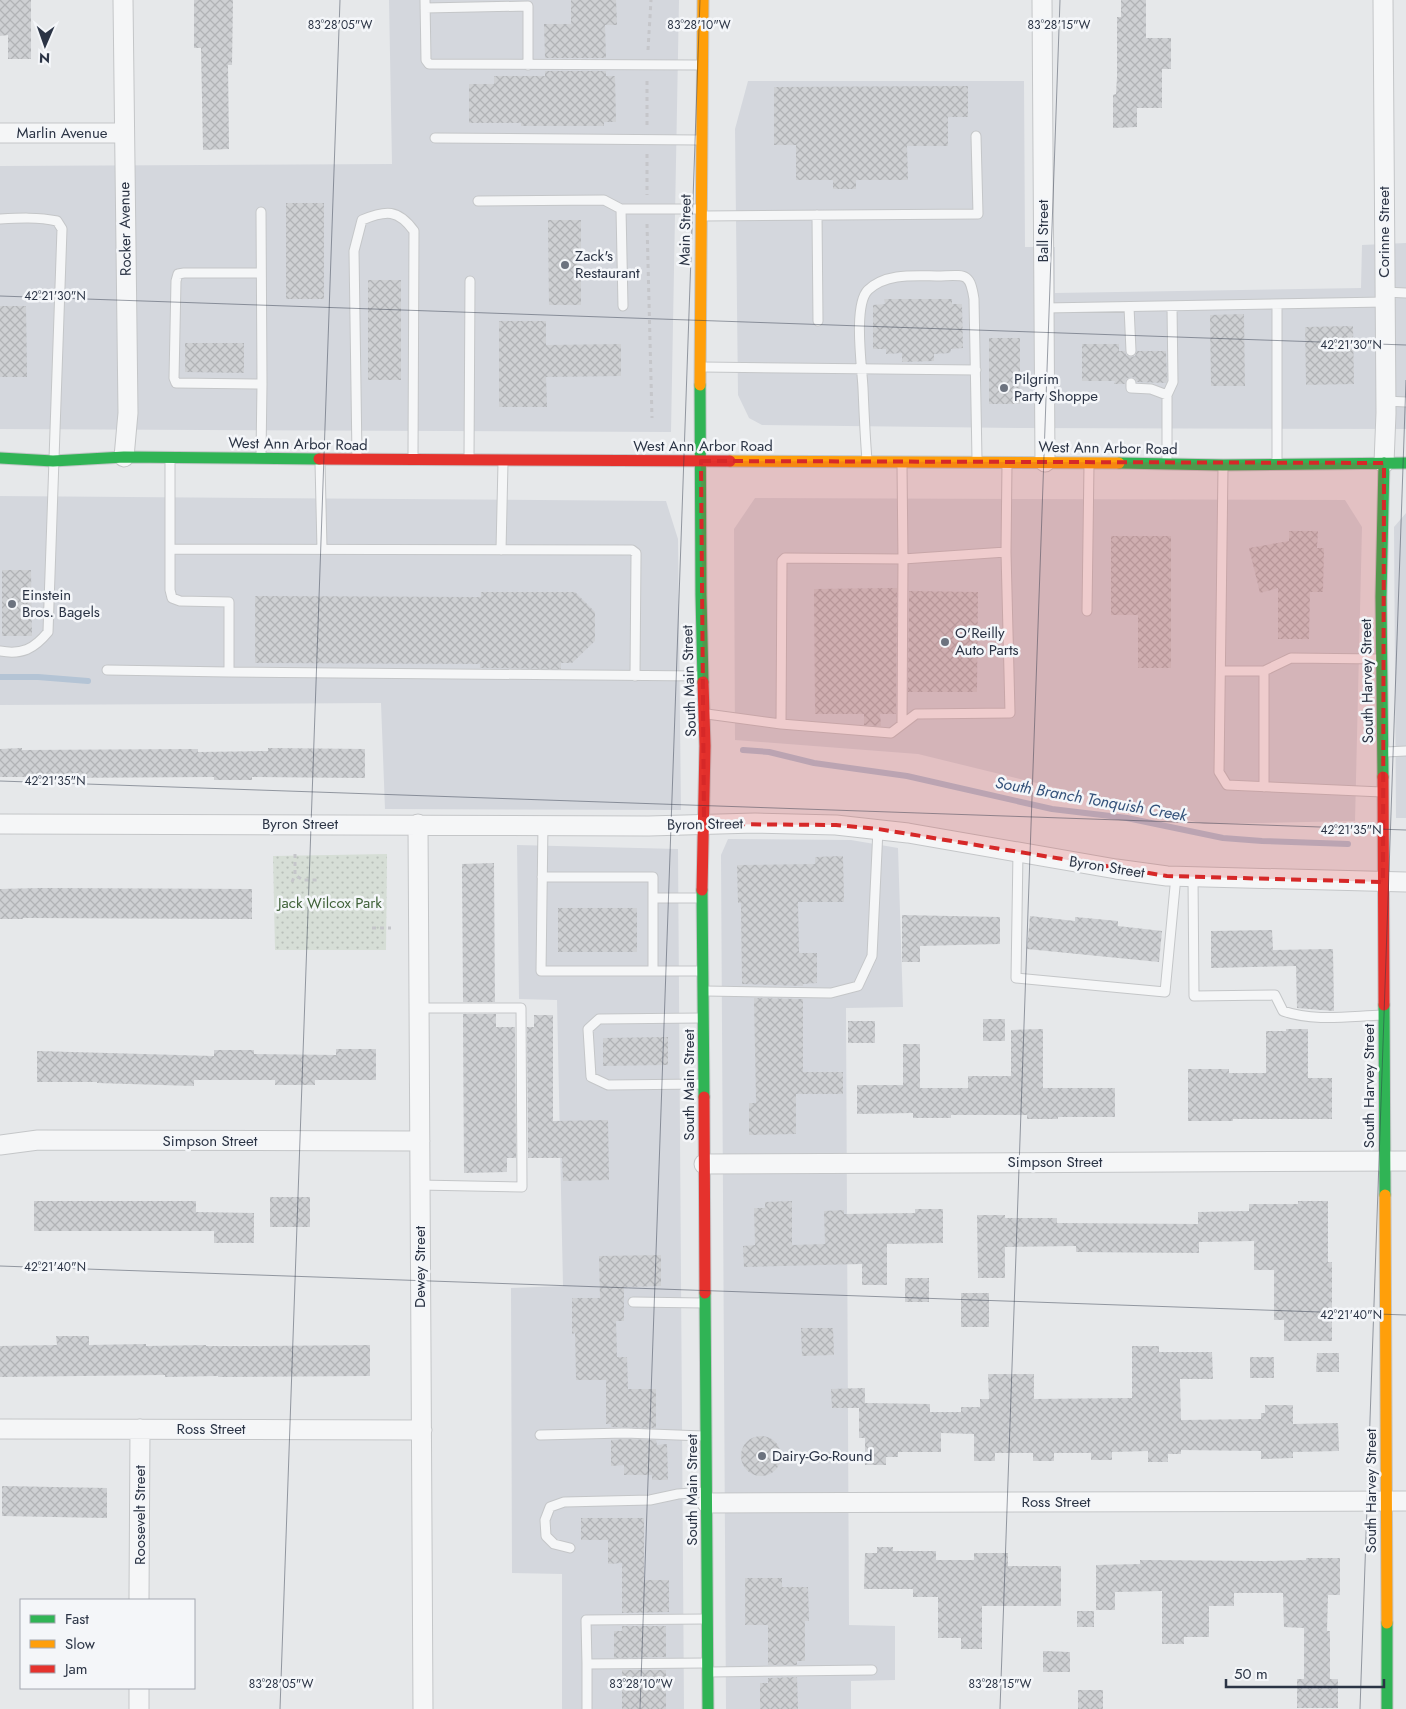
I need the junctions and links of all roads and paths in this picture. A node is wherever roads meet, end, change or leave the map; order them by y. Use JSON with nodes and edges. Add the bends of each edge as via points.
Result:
{"nodes":[{"id":1,"x":123,"y":0,"type":"edge"},
{"id":2,"x":703,"y":0,"type":"edge"},
{"id":3,"x":1042,"y":0,"type":"edge"},
{"id":4,"x":1383,"y":0,"type":"edge"},
{"id":5,"x":425,"y":4,"type":"edge"},
{"id":6,"x":528,"y":64,"type":"junction"},
{"id":7,"x":702,"y":65,"type":"junction"},
{"id":8,"x":0,"y":133,"type":"edge"},
{"id":9,"x":124,"y":134,"type":"junction"},
{"id":10,"x":976,"y":136,"type":"dead end"},
{"id":11,"x":435,"y":138,"type":"dead end"},
{"id":12,"x":702,"y":140,"type":"junction"},
{"id":13,"x":478,"y":201,"type":"dead end"},
{"id":14,"x":621,"y":209,"type":"junction"},
{"id":15,"x":261,"y":212,"type":"dead end"},
{"id":16,"x":700,"y":212,"type":"junction"},
{"id":17,"x":817,"y":215,"type":"junction"},
{"id":18,"x":0,"y":220,"type":"edge"},
{"id":19,"x":260,"y":273,"type":"junction"},
{"id":20,"x":470,"y":282,"type":"dead end"},
{"id":21,"x":1406,"y":292,"type":"edge"},
{"id":22,"x":1385,"y":297,"type":"junction"},
{"id":23,"x":1277,"y":304,"type":"junction"},
{"id":24,"x":623,"y":306,"type":"dead end"},
{"id":25,"x":1129,"y":306,"type":"junction"},
{"id":26,"x":1172,"y":306,"type":"junction"},
{"id":27,"x":1045,"y":308,"type":"junction"},
{"id":28,"x":818,"y":321,"type":"dead end"},
{"id":29,"x":1131,"y":351,"type":"dead end"},
{"id":30,"x":700,"y":367,"type":"junction"},
{"id":31,"x":862,"y":369,"type":"junction"},
{"id":32,"x":976,"y":370,"type":"junction"},
{"id":33,"x":262,"y":384,"type":"junction"},
{"id":34,"x":1131,"y":384,"type":"dead end"},
{"id":35,"x":1167,"y":395,"type":"junction"},
{"id":36,"x":1386,"y":401,"type":"junction"},
{"id":37,"x":1406,"y":402,"type":"edge"},
{"id":38,"x":124,"y":457,"type":"junction"},
{"id":39,"x":170,"y":457,"type":"junction"},
{"id":40,"x":0,"y":458,"type":"edge"},
{"id":41,"x":261,"y":458,"type":"junction"},
{"id":42,"x":320,"y":459,"type":"junction"},
{"id":43,"x":357,"y":459,"type":"junction"},
{"id":44,"x":413,"y":460,"type":"junction"},
{"id":45,"x":469,"y":460,"type":"junction"},
{"id":46,"x":503,"y":460,"type":"junction"},
{"id":47,"x":53,"y":461,"type":"junction"},
{"id":48,"x":701,"y":461,"type":"junction"},
{"id":49,"x":867,"y":461,"type":"junction"},
{"id":50,"x":902,"y":461,"type":"junction"},
{"id":51,"x":978,"y":462,"type":"junction"},
{"id":52,"x":1008,"y":462,"type":"junction"},
{"id":53,"x":1045,"y":462,"type":"junction"},
{"id":54,"x":1089,"y":463,"type":"junction"},
{"id":55,"x":1384,"y":463,"type":"junction"},
{"id":56,"x":1406,"y":463,"type":"edge"},
{"id":57,"x":1167,"y":464,"type":"junction"},
{"id":58,"x":1277,"y":464,"type":"junction"},
{"id":59,"x":1223,"y":465,"type":"junction"},
{"id":60,"x":170,"y":549,"type":"junction"},
{"id":61,"x":322,"y":549,"type":"junction"},
{"id":62,"x":502,"y":550,"type":"junction"},
{"id":63,"x":1006,"y":552,"type":"junction"},
{"id":64,"x":903,"y":558,"type":"junction"},
{"id":65,"x":1087,"y":611,"type":"dead end"},
{"id":66,"x":0,"y":652,"type":"edge"},
{"id":67,"x":1382,"y":659,"type":"junction"},
{"id":68,"x":107,"y":670,"type":"dead end"},
{"id":69,"x":1221,"y":671,"type":"junction"},
{"id":70,"x":1264,"y":671,"type":"junction"},
{"id":71,"x":229,"y":672,"type":"junction"},
{"id":72,"x":635,"y":676,"type":"junction"},
{"id":73,"x":704,"y":676,"type":"junction"},
{"id":74,"x":704,"y":713,"type":"junction"},
{"id":75,"x":781,"y":724,"type":"junction"},
{"id":76,"x":902,"y":724,"type":"junction"},
{"id":77,"x":1406,"y":751,"type":"edge"},
{"id":78,"x":1383,"y":752,"type":"junction"},
{"id":79,"x":1264,"y":787,"type":"junction"},
{"id":80,"x":1383,"y":792,"type":"junction"},
{"id":81,"x":0,"y":824,"type":"edge"},
{"id":82,"x":418,"y":824,"type":"junction"},
{"id":83,"x":704,"y":824,"type":"junction"},
{"id":84,"x":543,"y":825,"type":"junction"},
{"id":85,"x":878,"y":829,"type":"junction"},
{"id":86,"x":1018,"y":852,"type":"junction"},
{"id":87,"x":295,"y":854,"type":"dead end"},
{"id":88,"x":295,"y":875,"type":"junction"},
{"id":89,"x":542,"y":877,"type":"junction"},
{"id":90,"x":1185,"y":877,"type":"junction"},
{"id":91,"x":318,"y":880,"type":"dead end"},
{"id":92,"x":292,"y":882,"type":"dead end"},
{"id":93,"x":1384,"y":882,"type":"junction"},
{"id":94,"x":1406,"y":882,"type":"edge"},
{"id":95,"x":654,"y":898,"type":"junction"},
{"id":96,"x":702,"y":898,"type":"junction"},
{"id":97,"x":372,"y":928,"type":"dead end"},
{"id":98,"x":391,"y":928,"type":"dead end"},
{"id":99,"x":653,"y":971,"type":"junction"},
{"id":100,"x":703,"y":971,"type":"junction"},
{"id":101,"x":703,"y":991,"type":"junction"},
{"id":102,"x":419,"y":1008,"type":"junction"},
{"id":103,"x":1384,"y":1015,"type":"junction"},
{"id":104,"x":703,"y":1018,"type":"junction"},
{"id":105,"x":704,"y":1084,"type":"junction"},
{"id":106,"x":420,"y":1141,"type":"junction"},
{"id":107,"x":0,"y":1145,"type":"edge"},
{"id":108,"x":1384,"y":1161,"type":"junction"},
{"id":109,"x":1406,"y":1161,"type":"edge"},
{"id":110,"x":704,"y":1164,"type":"junction"},
{"id":111,"x":419,"y":1185,"type":"junction"},
{"id":112,"x":633,"y":1302,"type":"dead end"},
{"id":113,"x":706,"y":1302,"type":"junction"},
{"id":114,"x":0,"y":1428,"type":"edge"},
{"id":115,"x":140,"y":1429,"type":"junction"},
{"id":116,"x":422,"y":1430,"type":"junction"},
{"id":117,"x":540,"y":1436,"type":"dead end"},
{"id":118,"x":706,"y":1436,"type":"junction"},
{"id":119,"x":707,"y":1498,"type":"junction"},
{"id":120,"x":1406,"y":1500,"type":"edge"},
{"id":121,"x":1386,"y":1501,"type":"junction"},
{"id":122,"x":570,"y":1548,"type":"dead end"},
{"id":123,"x":139,"y":1599,"type":"edge"},
{"id":124,"x":707,"y":1619,"type":"junction"},
{"id":125,"x":587,"y":1664,"type":"junction"},
{"id":126,"x":708,"y":1668,"type":"junction"},
{"id":127,"x":872,"y":1670,"type":"dead end"},
{"id":128,"x":139,"y":1689,"type":"edge"},
{"id":129,"x":139,"y":1709,"type":"edge"},
{"id":130,"x":423,"y":1709,"type":"edge"},
{"id":131,"x":586,"y":1709,"type":"edge"},
{"id":132,"x":708,"y":1709,"type":"edge"},
{"id":133,"x":1387,"y":1709,"type":"edge"}],
"edges":[{"from":1,"to":9,"type":"street","name":"Rocker Avenue"},
{"from":2,"to":7,"type":"main road","name":"Main Street"},
{"from":3,"to":27,"type":"street","name":"Ball Street"},
{"from":4,"to":22,"type":"street","name":"Corinne Street"},
{"from":5,"to":6,"type":"lane","via":[[428,64]]},
{"from":5,"to":6,"type":"lane","via":[[528,6]]},
{"from":6,"to":7,"type":"lane"},
{"from":7,"to":12,"type":"main road","name":"Main Street"},
{"from":8,"to":9,"type":"street","name":"Marlin Avenue"},
{"from":9,"to":38,"type":"street","name":"Rocker Avenue","via":[[128,413]]},
{"from":10,"to":17,"type":"lane","via":[[978,214]]},
{"from":11,"to":12,"type":"lane"},
{"from":12,"to":16,"type":"main road","name":"Main Street"},
{"from":13,"to":14,"type":"lane","via":[[604,200]]},
{"from":14,"to":16,"type":"lane"},
{"from":14,"to":24,"type":"lane"},
{"from":15,"to":19,"type":"lane"},
{"from":16,"to":17,"type":"lane"},
{"from":16,"to":30,"type":"main road","name":"Main Street"},
{"from":17,"to":28,"type":"lane"},
{"from":18,"to":47,"type":"lane","via":[[46,218],[57,221],[62,229]]},
{"from":19,"to":33,"type":"lane"},
{"from":19,"to":33,"type":"lane","via":[[178,274],[174,378],[176,383]]},
{"from":20,"to":45,"type":"lane"},
{"from":21,"to":22,"type":"lane"},
{"from":22,"to":23,"type":"lane"},
{"from":22,"to":36,"type":"street","name":"Corinne Street"},
{"from":23,"to":26,"type":"lane"},
{"from":23,"to":58,"type":"lane"},
{"from":25,"to":26,"type":"lane"},
{"from":25,"to":27,"type":"lane"},
{"from":25,"to":29,"type":"lane"},
{"from":26,"to":35,"type":"lane","via":[[1173,382]]},
{"from":27,"to":53,"type":"street","name":"Ball Street"},
{"from":30,"to":31,"type":"lane"},
{"from":30,"to":48,"type":"main road","name":"Main Street"},
{"from":31,"to":32,"type":"lane"},
{"from":31,"to":32,"type":"lane","via":[[860,320],[862,302],[868,291],[891,277],[958,276],[971,284],[974,299]]},
{"from":31,"to":49,"type":"lane"},
{"from":32,"to":51,"type":"lane"},
{"from":33,"to":41,"type":"lane"},
{"from":34,"to":35,"type":"lane","via":[[1131,388],[1151,389]]},
{"from":35,"to":57,"type":"lane"},
{"from":36,"to":37,"type":"lane"},
{"from":36,"to":55,"type":"street","name":"Corinne Street"},
{"from":38,"to":39,"type":"main road","name":"West Ann Arbor Road"},
{"from":38,"to":47,"type":"main road","name":"West Ann Arbor Road"},
{"from":39,"to":41,"type":"main road","name":"West Ann Arbor Road"},
{"from":39,"to":60,"type":"lane"},
{"from":40,"to":47,"type":"main road","name":"West Ann Arbor Road"},
{"from":41,"to":42,"type":"main road","name":"West Ann Arbor Road"},
{"from":42,"to":43,"type":"main road","name":"West Ann Arbor Road"},
{"from":42,"to":61,"type":"lane"},
{"from":43,"to":44,"type":"main road","name":"West Ann Arbor Road"},
{"from":43,"to":44,"type":"lane","via":[[354,251],[362,220],[390,212],[406,220],[414,231]]},
{"from":44,"to":45,"type":"main road","name":"West Ann Arbor Road"},
{"from":45,"to":46,"type":"main road","name":"West Ann Arbor Road"},
{"from":46,"to":48,"type":"main road","name":"West Ann Arbor Road"},
{"from":46,"to":62,"type":"lane"},
{"from":47,"to":66,"type":"lane","via":[[48,632],[38,645],[15,654]]},
{"from":48,"to":49,"type":"main road","name":"West Ann Arbor Road"},
{"from":48,"to":73,"type":"main road","name":"South Main Street"},
{"from":49,"to":50,"type":"main road","name":"West Ann Arbor Road"},
{"from":50,"to":51,"type":"main road","name":"West Ann Arbor Road"},
{"from":50,"to":64,"type":"lane"},
{"from":51,"to":52,"type":"main road","name":"West Ann Arbor Road"},
{"from":52,"to":53,"type":"main road","name":"West Ann Arbor Road"},
{"from":52,"to":63,"type":"lane"},
{"from":53,"to":54,"type":"main road","name":"West Ann Arbor Road"},
{"from":54,"to":57,"type":"main road","name":"West Ann Arbor Road"},
{"from":54,"to":65,"type":"lane"},
{"from":55,"to":56,"type":"main road","name":"West Ann Arbor Road"},
{"from":55,"to":58,"type":"main road","name":"West Ann Arbor Road"},
{"from":55,"to":67,"type":"main road","name":"South Harvey Street"},
{"from":57,"to":59,"type":"main road","name":"West Ann Arbor Road"},
{"from":58,"to":59,"type":"main road","name":"West Ann Arbor Road"},
{"from":59,"to":69,"type":"lane"},
{"from":60,"to":61,"type":"lane"},
{"from":60,"to":71,"type":"lane","via":[[172,598],[229,602]]},
{"from":61,"to":62,"type":"lane"},
{"from":62,"to":72,"type":"lane","via":[[632,550],[636,553]]},
{"from":63,"to":64,"type":"lane"},
{"from":63,"to":76,"type":"lane","via":[[1010,713],[916,714]]},
{"from":64,"to":75,"type":"lane","via":[[785,558],[782,561]]},
{"from":64,"to":76,"type":"lane"},
{"from":67,"to":70,"type":"lane","via":[[1291,658]]},
{"from":67,"to":78,"type":"main road","name":"South Harvey Street"},
{"from":68,"to":71,"type":"lane"},
{"from":69,"to":70,"type":"lane"},
{"from":69,"to":79,"type":"lane","via":[[1220,772],[1227,785]]},
{"from":70,"to":79,"type":"lane"},
{"from":71,"to":72,"type":"lane"},
{"from":72,"to":73,"type":"lane"},
{"from":73,"to":74,"type":"main road","name":"South Main Street"},
{"from":74,"to":75,"type":"lane"},
{"from":74,"to":83,"type":"main road","name":"South Main Street"},
{"from":75,"to":76,"type":"lane","via":[[891,733]]},
{"from":77,"to":78,"type":"lane"},
{"from":78,"to":80,"type":"main road","name":"South Harvey Street"},
{"from":79,"to":80,"type":"lane"},
{"from":80,"to":93,"type":"main road","name":"South Harvey Street"},
{"from":81,"to":82,"type":"street","name":"Byron Street"},
{"from":82,"to":84,"type":"street","name":"Byron Street"},
{"from":82,"to":102,"type":"street","name":"Dewey Street"},
{"from":83,"to":84,"type":"street","name":"Byron Street"},
{"from":83,"to":85,"type":"street","name":"Byron Street","via":[[836,825]]},
{"from":83,"to":96,"type":"main road","name":"South Main Street"},
{"from":84,"to":89,"type":"lane"},
{"from":85,"to":86,"type":"street","name":"Byron Street"},
{"from":85,"to":101,"type":"lane","via":[[872,956],[858,986],[831,993]]},
{"from":86,"to":90,"type":"street","name":"Byron Street"},
{"from":86,"to":90,"type":"lane","via":[[1016,978],[1165,992]]},
{"from":87,"to":88,"type":"path"},
{"from":88,"to":91,"type":"path","via":[[303,880]]},
{"from":88,"to":92,"type":"path"},
{"from":89,"to":95,"type":"lane","via":[[653,877]]},
{"from":89,"to":99,"type":"lane","via":[[541,971]]},
{"from":90,"to":93,"type":"street","name":"Byron Street"},
{"from":90,"to":103,"type":"lane","via":[[1194,996],[1275,995],[1283,1011],[1296,1016]]},
{"from":93,"to":94,"type":"street","name":"Byron Street"},
{"from":93,"to":103,"type":"main road","name":"South Harvey Street"},
{"from":95,"to":96,"type":"lane"},
{"from":95,"to":99,"type":"lane"},
{"from":96,"to":100,"type":"main road","name":"South Main Street"},
{"from":97,"to":98,"type":"path"},
{"from":99,"to":100,"type":"lane"},
{"from":100,"to":101,"type":"main road","name":"South Main Street"},
{"from":101,"to":104,"type":"main road","name":"South Main Street"},
{"from":102,"to":106,"type":"street","name":"Dewey Street"},
{"from":102,"to":111,"type":"lane","via":[[522,1008],[522,1187]]},
{"from":103,"to":108,"type":"main road","name":"South Harvey Street"},
{"from":104,"to":105,"type":"main road","name":"South Main Street"},
{"from":104,"to":105,"type":"lane","via":[[599,1019],[588,1030],[590,1078],[608,1085]]},
{"from":105,"to":110,"type":"main road","name":"South Main Street"},
{"from":106,"to":107,"type":"street","name":"Simpson Street","via":[[38,1140]]},
{"from":106,"to":111,"type":"street","name":"Dewey Street"},
{"from":108,"to":109,"type":"street","name":"Simpson Street"},
{"from":108,"to":110,"type":"street","name":"Simpson Street"},
{"from":108,"to":121,"type":"main road","name":"South Harvey Street"},
{"from":110,"to":113,"type":"main road","name":"South Main Street"},
{"from":111,"to":116,"type":"street","name":"Dewey Street"},
{"from":112,"to":113,"type":"lane"},
{"from":113,"to":118,"type":"main road","name":"South Main Street"},
{"from":114,"to":115,"type":"street","name":"Ross Street"},
{"from":115,"to":116,"type":"street","name":"Ross Street"},
{"from":115,"to":123,"type":"street","name":"Roosevelt Street"},
{"from":116,"to":130,"type":"street","name":"Dewey Street"},
{"from":117,"to":118,"type":"lane"},
{"from":118,"to":119,"type":"main road","name":"South Main Street"},
{"from":119,"to":121,"type":"street","name":"Ross Street"},
{"from":119,"to":122,"type":"lane","via":[[678,1494],[650,1500],[564,1502],[550,1507],[545,1520],[546,1536],[554,1544]]},
{"from":119,"to":124,"type":"main road","name":"South Main Street"},
{"from":120,"to":121,"type":"street","name":"Ross Street"},
{"from":121,"to":133,"type":"main road","name":"South Harvey Street"},
{"from":124,"to":125,"type":"lane","via":[[586,1620]]},
{"from":124,"to":126,"type":"main road","name":"South Main Street"},
{"from":125,"to":126,"type":"lane"},
{"from":125,"to":131,"type":"lane"},
{"from":126,"to":127,"type":"lane"},
{"from":126,"to":132,"type":"main road","name":"South Main Street"},
{"from":128,"to":129,"type":"street"}]}
